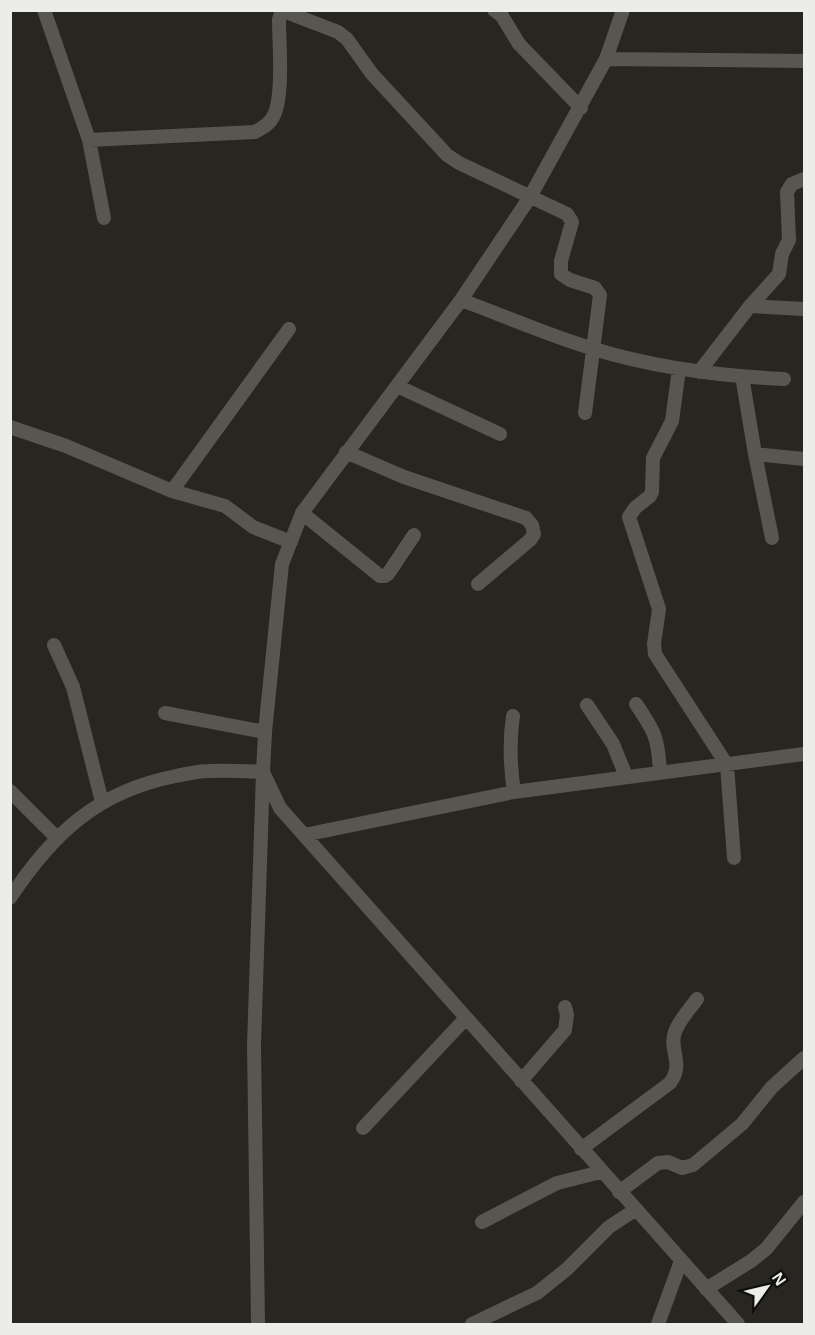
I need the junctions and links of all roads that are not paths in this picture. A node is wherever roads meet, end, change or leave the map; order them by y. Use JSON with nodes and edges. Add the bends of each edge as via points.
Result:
{"nodes":[{"id":1,"x":44,"y":10,"type":"edge"},
{"id":2,"x":494,"y":10,"type":"edge"},
{"id":3,"x":623,"y":10,"type":"edge"},
{"id":4,"x":606,"y":60,"type":"junction"},
{"id":5,"x":804,"y":61,"type":"edge"},
{"id":6,"x":580,"y":108,"type":"junction"},
{"id":7,"x":89,"y":140,"type":"junction"},
{"id":8,"x":804,"y":178,"type":"edge"},
{"id":9,"x":530,"y":197,"type":"junction"},
{"id":10,"x":104,"y":218,"type":"dead end"},
{"id":11,"x":461,"y":300,"type":"junction"},
{"id":12,"x":750,"y":306,"type":"junction"},
{"id":13,"x":804,"y":309,"type":"edge"},
{"id":14,"x":289,"y":329,"type":"dead end"},
{"id":15,"x":594,"y":349,"type":"junction"},
{"id":16,"x":679,"y":369,"type":"junction"},
{"id":17,"x":699,"y":372,"type":"junction"},
{"id":18,"x":740,"y":377,"type":"junction"},
{"id":19,"x":784,"y":379,"type":"dead end"},
{"id":20,"x":397,"y":386,"type":"junction"},
{"id":21,"x":585,"y":413,"type":"dead end"},
{"id":22,"x":10,"y":427,"type":"edge"},
{"id":23,"x":500,"y":434,"type":"dead end"},
{"id":24,"x":346,"y":452,"type":"junction"},
{"id":25,"x":754,"y":454,"type":"junction"},
{"id":26,"x":804,"y":459,"type":"edge"},
{"id":27,"x":172,"y":491,"type":"junction"},
{"id":28,"x":302,"y":513,"type":"junction"},
{"id":29,"x":414,"y":535,"type":"dead end"},
{"id":30,"x":772,"y":538,"type":"dead end"},
{"id":31,"x":291,"y":542,"type":"junction"},
{"id":32,"x":478,"y":584,"type":"dead end"},
{"id":33,"x":54,"y":645,"type":"dead end"},
{"id":34,"x":636,"y":704,"type":"dead end"},
{"id":35,"x":587,"y":705,"type":"dead end"},
{"id":36,"x":165,"y":713,"type":"dead end"},
{"id":37,"x":513,"y":716,"type":"dead end"},
{"id":38,"x":265,"y":732,"type":"junction"},
{"id":39,"x":804,"y":754,"type":"edge"},
{"id":40,"x":727,"y":765,"type":"junction"},
{"id":41,"x":264,"y":772,"type":"junction"},
{"id":42,"x":660,"y":772,"type":"junction"},
{"id":43,"x":626,"y":776,"type":"junction"},
{"id":44,"x":10,"y":790,"type":"edge"},
{"id":45,"x":514,"y":792,"type":"junction"},
{"id":46,"x":102,"y":802,"type":"junction"},
{"id":47,"x":304,"y":835,"type":"junction"},
{"id":48,"x":57,"y":838,"type":"junction"},
{"id":49,"x":734,"y":858,"type":"dead end"},
{"id":50,"x":10,"y":898,"type":"edge"},
{"id":51,"x":698,"y":999,"type":"dead end"},
{"id":52,"x":566,"y":1007,"type":"dead end"},
{"id":53,"x":466,"y":1018,"type":"junction"},
{"id":54,"x":804,"y":1058,"type":"edge"},
{"id":55,"x":521,"y":1081,"type":"junction"},
{"id":56,"x":363,"y":1128,"type":"dead end"},
{"id":57,"x":581,"y":1149,"type":"junction"},
{"id":58,"x":602,"y":1172,"type":"junction"},
{"id":59,"x":619,"y":1192,"type":"junction"},
{"id":60,"x":804,"y":1202,"type":"edge"},
{"id":61,"x":635,"y":1210,"type":"junction"},
{"id":62,"x":482,"y":1221,"type":"dead end"},
{"id":63,"x":681,"y":1261,"type":"junction"},
{"id":64,"x":706,"y":1289,"type":"junction"},
{"id":65,"x":258,"y":1324,"type":"edge"},
{"id":66,"x":472,"y":1324,"type":"edge"},
{"id":67,"x":658,"y":1324,"type":"edge"},
{"id":68,"x":738,"y":1324,"type":"edge"}],
"edges":[{"from":1,"to":7,"type":"street"},
{"from":2,"to":6,"type":"street","via":[[519,44]]},
{"from":3,"to":4,"type":"street"},
{"from":4,"to":5,"type":"street"},
{"from":4,"to":6,"type":"street"},
{"from":6,"to":9,"type":"street"},
{"from":7,"to":9,"type":"street","via":[[234,134],[264,127],[276,111],[279,19],[286,12],[338,32],[447,155]]},
{"from":7,"to":10,"type":"street"},
{"from":8,"to":12,"type":"street","via":[[787,192],[789,240],[779,274]]},
{"from":9,"to":11,"type":"street"},
{"from":9,"to":15,"type":"street","via":[[571,217],[560,269],[570,280],[599,291]]},
{"from":11,"to":15,"type":"street"},
{"from":11,"to":20,"type":"street"},
{"from":12,"to":13,"type":"street"},
{"from":12,"to":17,"type":"street"},
{"from":14,"to":27,"type":"street"},
{"from":15,"to":16,"type":"street"},
{"from":15,"to":21,"type":"street"},
{"from":16,"to":17,"type":"street"},
{"from":16,"to":40,"type":"street","via":[[672,421],[654,458],[652,492],[629,517],[659,609],[656,654]]},
{"from":17,"to":18,"type":"street"},
{"from":18,"to":19,"type":"street"},
{"from":18,"to":25,"type":"street"},
{"from":20,"to":23,"type":"street"},
{"from":20,"to":24,"type":"street"},
{"from":22,"to":27,"type":"street"},
{"from":24,"to":28,"type":"street"},
{"from":24,"to":32,"type":"street","via":[[404,477],[526,519],[534,534],[530,540]]},
{"from":25,"to":26,"type":"street"},
{"from":25,"to":30,"type":"street"},
{"from":27,"to":31,"type":"street","via":[[225,506],[253,527]]},
{"from":28,"to":29,"type":"street","via":[[380,576],[388,574]]},
{"from":28,"to":31,"type":"street"},
{"from":31,"to":38,"type":"street","via":[[282,564]]},
{"from":33,"to":46,"type":"street","via":[[73,687]]},
{"from":34,"to":42,"type":"street","via":[[658,743]]},
{"from":35,"to":43,"type":"street","via":[[614,744]]},
{"from":36,"to":38,"type":"street"},
{"from":37,"to":45,"type":"street","via":[[509,742]]},
{"from":38,"to":41,"type":"street"},
{"from":39,"to":40,"type":"street"},
{"from":40,"to":42,"type":"street"},
{"from":40,"to":49,"type":"street"},
{"from":41,"to":46,"type":"street","via":[[206,771],[146,782]]},
{"from":41,"to":47,"type":"street","via":[[280,808]]},
{"from":41,"to":65,"type":"street","via":[[254,1045]]},
{"from":42,"to":43,"type":"street"},
{"from":43,"to":45,"type":"street"},
{"from":44,"to":48,"type":"street"},
{"from":45,"to":47,"type":"street"},
{"from":46,"to":48,"type":"street"},
{"from":47,"to":53,"type":"street"},
{"from":48,"to":50,"type":"street"},
{"from":51,"to":57,"type":"street","via":[[674,1033],[677,1067],[670,1083]]},
{"from":52,"to":55,"type":"street","via":[[565,1030]]},
{"from":53,"to":55,"type":"street"},
{"from":53,"to":56,"type":"street"},
{"from":54,"to":59,"type":"street","via":[[772,1087],[742,1124],[693,1165],[682,1168],[662,1162]]},
{"from":55,"to":57,"type":"street"},
{"from":57,"to":58,"type":"street"},
{"from":58,"to":59,"type":"street"},
{"from":58,"to":62,"type":"street","via":[[557,1183]]},
{"from":59,"to":61,"type":"street"},
{"from":60,"to":64,"type":"street","via":[[766,1249]]},
{"from":61,"to":63,"type":"street"},
{"from":61,"to":66,"type":"street","via":[[609,1227],[537,1293]]},
{"from":63,"to":64,"type":"street"},
{"from":63,"to":67,"type":"street"},
{"from":64,"to":68,"type":"street"}]}
